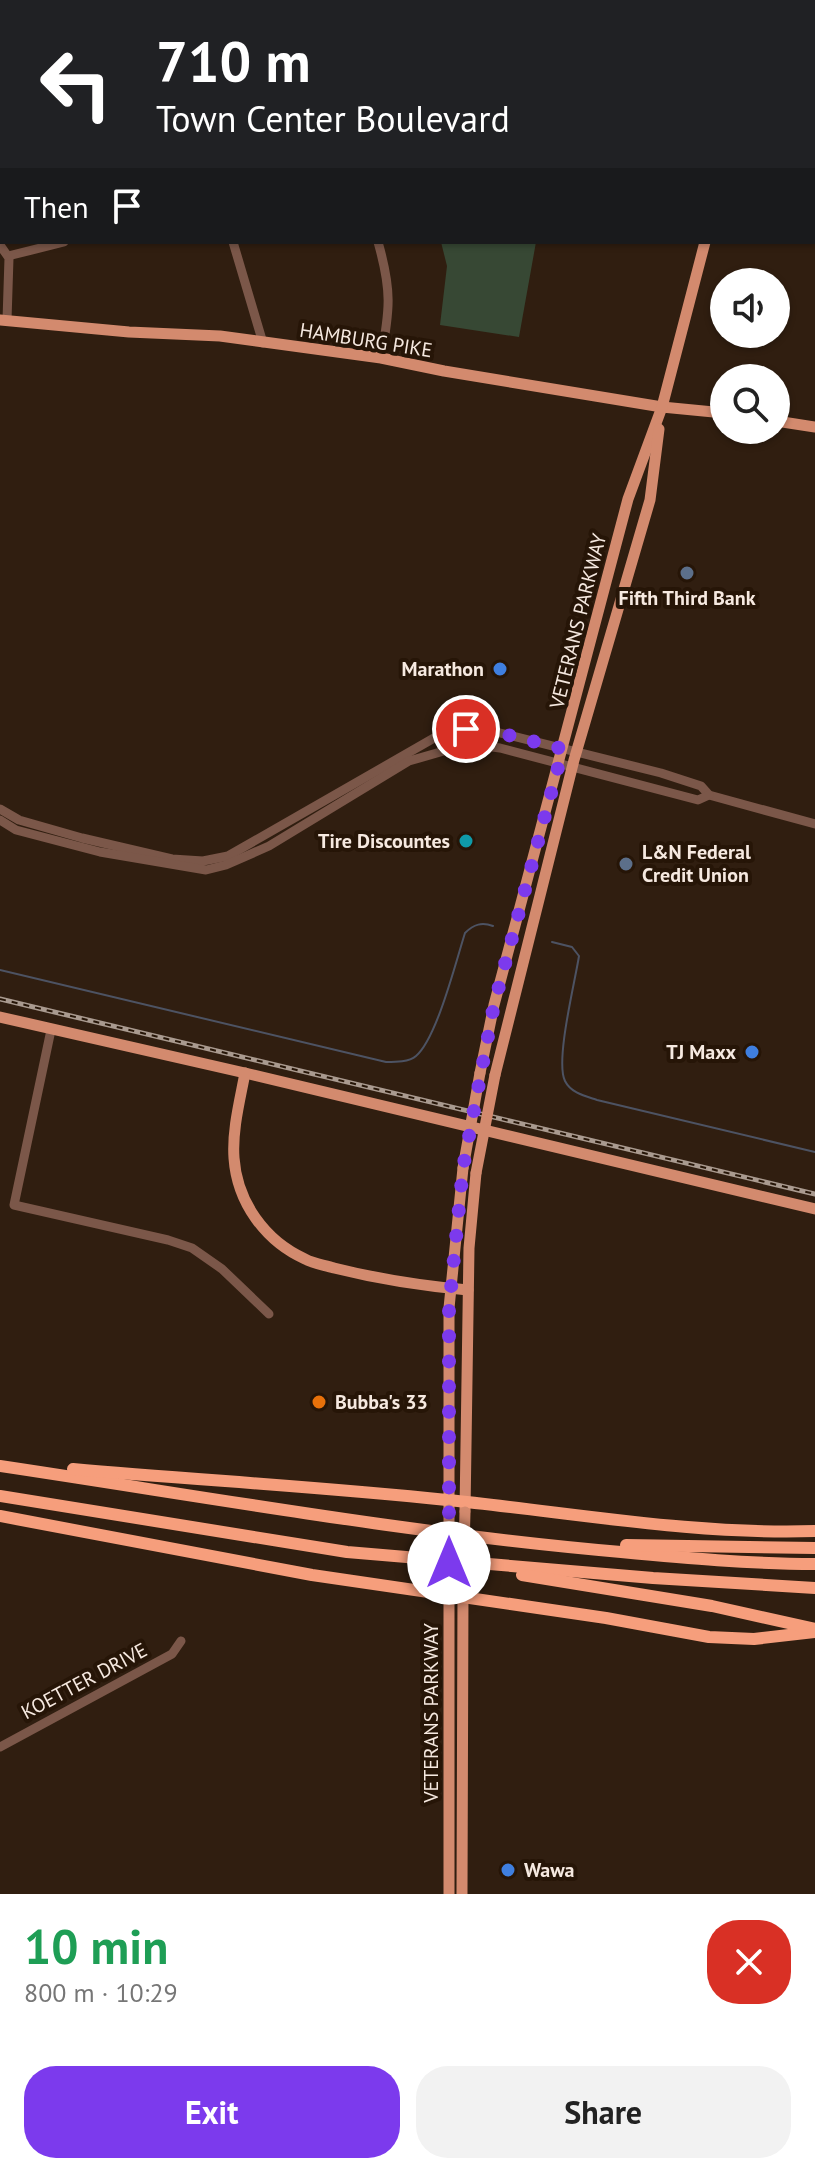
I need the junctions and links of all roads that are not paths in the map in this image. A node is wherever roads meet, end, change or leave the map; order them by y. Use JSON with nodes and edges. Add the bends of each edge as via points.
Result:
{"nodes":[{"id":1,"x":56,"y":244,"type":"edge"},
{"id":2,"x":234,"y":244,"type":"edge"},
{"id":3,"x":378,"y":244,"type":"edge"},
{"id":4,"x":704,"y":244,"type":"edge"},
{"id":5,"x":0,"y":245,"type":"edge"},
{"id":6,"x":8,"y":256,"type":"junction"},
{"id":7,"x":4,"y":320,"type":"edge"},
{"id":8,"x":263,"y":343,"type":"junction"},
{"id":9,"x":381,"y":358,"type":"junction"},
{"id":10,"x":662,"y":407,"type":"junction"},
{"id":11,"x":710,"y":412,"type":"edge"},
{"id":12,"x":790,"y":423,"type":"edge"},
{"id":13,"x":815,"y":427,"type":"edge"},
{"id":14,"x":563,"y":749,"type":"junction"},
{"id":15,"x":576,"y":753,"type":"junction"},
{"id":16,"x":559,"y":765,"type":"junction"},
{"id":17,"x":572,"y":768,"type":"junction"},
{"id":18,"x":709,"y":795,"type":"junction"},
{"id":19,"x":0,"y":809,"type":"edge"},
{"id":20,"x":0,"y":820,"type":"edge"},
{"id":21,"x":815,"y":824,"type":"edge"},
{"id":22,"x":0,"y":1017,"type":"edge"},
{"id":23,"x":51,"y":1030,"type":"junction"},
{"id":24,"x":245,"y":1073,"type":"junction"},
{"id":25,"x":815,"y":1209,"type":"edge"},
{"id":26,"x":451,"y":1288,"type":"junction"},
{"id":27,"x":468,"y":1290,"type":"junction"},
{"id":28,"x":269,"y":1314,"type":"dead end"},
{"id":29,"x":0,"y":1464,"type":"edge"},
{"id":30,"x":0,"y":1496,"type":"edge"},
{"id":31,"x":449,"y":1505,"type":"junction"},
{"id":32,"x":464,"y":1507,"type":"junction"},
{"id":33,"x":0,"y":1516,"type":"edge"},
{"id":34,"x":815,"y":1531,"type":"edge"},
{"id":35,"x":525,"y":1542,"type":"junction"},
{"id":36,"x":815,"y":1548,"type":"edge"},
{"id":37,"x":428,"y":1560,"type":"junction"},
{"id":38,"x":815,"y":1564,"type":"edge"},
{"id":39,"x":815,"y":1588,"type":"edge"},
{"id":40,"x":456,"y":1594,"type":"junction"},
{"id":41,"x":815,"y":1630,"type":"edge"},
{"id":42,"x":181,"y":1641,"type":"dead end"},
{"id":43,"x":0,"y":1747,"type":"edge"},
{"id":44,"x":449,"y":1894,"type":"edge"},
{"id":45,"x":462,"y":1894,"type":"edge"}],
"edges":[{"from":1,"to":6,"type":"street"},
{"from":2,"to":8,"type":"street"},
{"from":3,"to":9,"type":"street","via":[[390,290]]},
{"from":4,"to":10,"type":"main road","name":"VETERANS PARKWAY"},
{"from":5,"to":6,"type":"street"},
{"from":6,"to":7,"type":"street"},
{"from":7,"to":8,"type":"main road","name":"HAMBURG PIKE"},
{"from":8,"to":9,"type":"main road","name":"HAMBURG PIKE"},
{"from":9,"to":10,"type":"main road","name":"HAMBURG PIKE"},
{"from":10,"to":11,"type":"main road","name":"HAMBURG PIKE"},
{"from":10,"to":14,"type":"main road","name":"VETERANS PARKWAY","via":[[628,499]]},
{"from":10,"to":15,"type":"main road","name":"VETERANS PARKWAY","via":[[650,500]]},
{"from":12,"to":13,"type":"main road"},
{"from":14,"to":15,"type":"street"},
{"from":14,"to":16,"type":"main road","name":"VETERANS PARKWAY"},
{"from":14,"to":19,"type":"street","via":[[466,729],[434,738],[228,856],[203,861],[82,838],[19,820]]},
{"from":15,"to":17,"type":"main road","name":"VETERANS PARKWAY"},
{"from":15,"to":18,"type":"street","via":[[661,773],[701,786]]},
{"from":16,"to":17,"type":"street"},
{"from":16,"to":20,"type":"street","via":[[489,746],[444,750],[409,761],[269,846],[206,870],[100,852],[16,830]]},
{"from":16,"to":26,"type":"main road","name":"VETERANS PARKWAY","bridge":true,"via":[[494,1005],[463,1168]]},
{"from":17,"to":18,"type":"street","via":[[698,800]]},
{"from":17,"to":27,"type":"main road","name":"VETERANS PARKWAY","bridge":true,"via":[[495,1075],[476,1173]]},
{"from":18,"to":21,"type":"street"},
{"from":22,"to":23,"type":"main road"},
{"from":23,"to":24,"type":"main road"},
{"from":23,"to":28,"type":"street","via":[[14,1205],[192,1248]]},
{"from":24,"to":25,"type":"main road"},
{"from":24,"to":26,"type":"main road","via":[[234,1159],[248,1208],[268,1235],[305,1260]]},
{"from":26,"to":27,"type":"main road"},
{"from":26,"to":31,"type":"main road","name":"VETERANS PARKWAY"},
{"from":27,"to":32,"type":"main road","name":"VETERANS PARKWAY"},
{"from":29,"to":31,"type":"highway"},
{"from":29,"to":35,"type":"highway","via":[[376,1525]]},
{"from":30,"to":37,"type":"highway","via":[[347,1552]]},
{"from":31,"to":32,"type":"highway"},
{"from":31,"to":40,"type":"main road","name":"VETERANS PARKWAY","bridge":true},
{"from":32,"to":34,"type":"highway","via":[[637,1524]]},
{"from":32,"to":40,"type":"main road","name":"VETERANS PARKWAY","bridge":true},
{"from":33,"to":40,"type":"highway","via":[[312,1575]]},
{"from":35,"to":36,"type":"highway"},
{"from":35,"to":38,"type":"highway"},
{"from":37,"to":39,"type":"highway"},
{"from":37,"to":41,"type":"highway","via":[[712,1606]]},
{"from":40,"to":41,"type":"highway","via":[[709,1637],[754,1639]]},
{"from":40,"to":44,"type":"main road","name":"VETERANS PARKWAY"},
{"from":40,"to":45,"type":"main road","name":"VETERANS PARKWAY"},
{"from":42,"to":43,"type":"street","name":"KOETTER DRIVE","via":[[172,1654]]}]}
